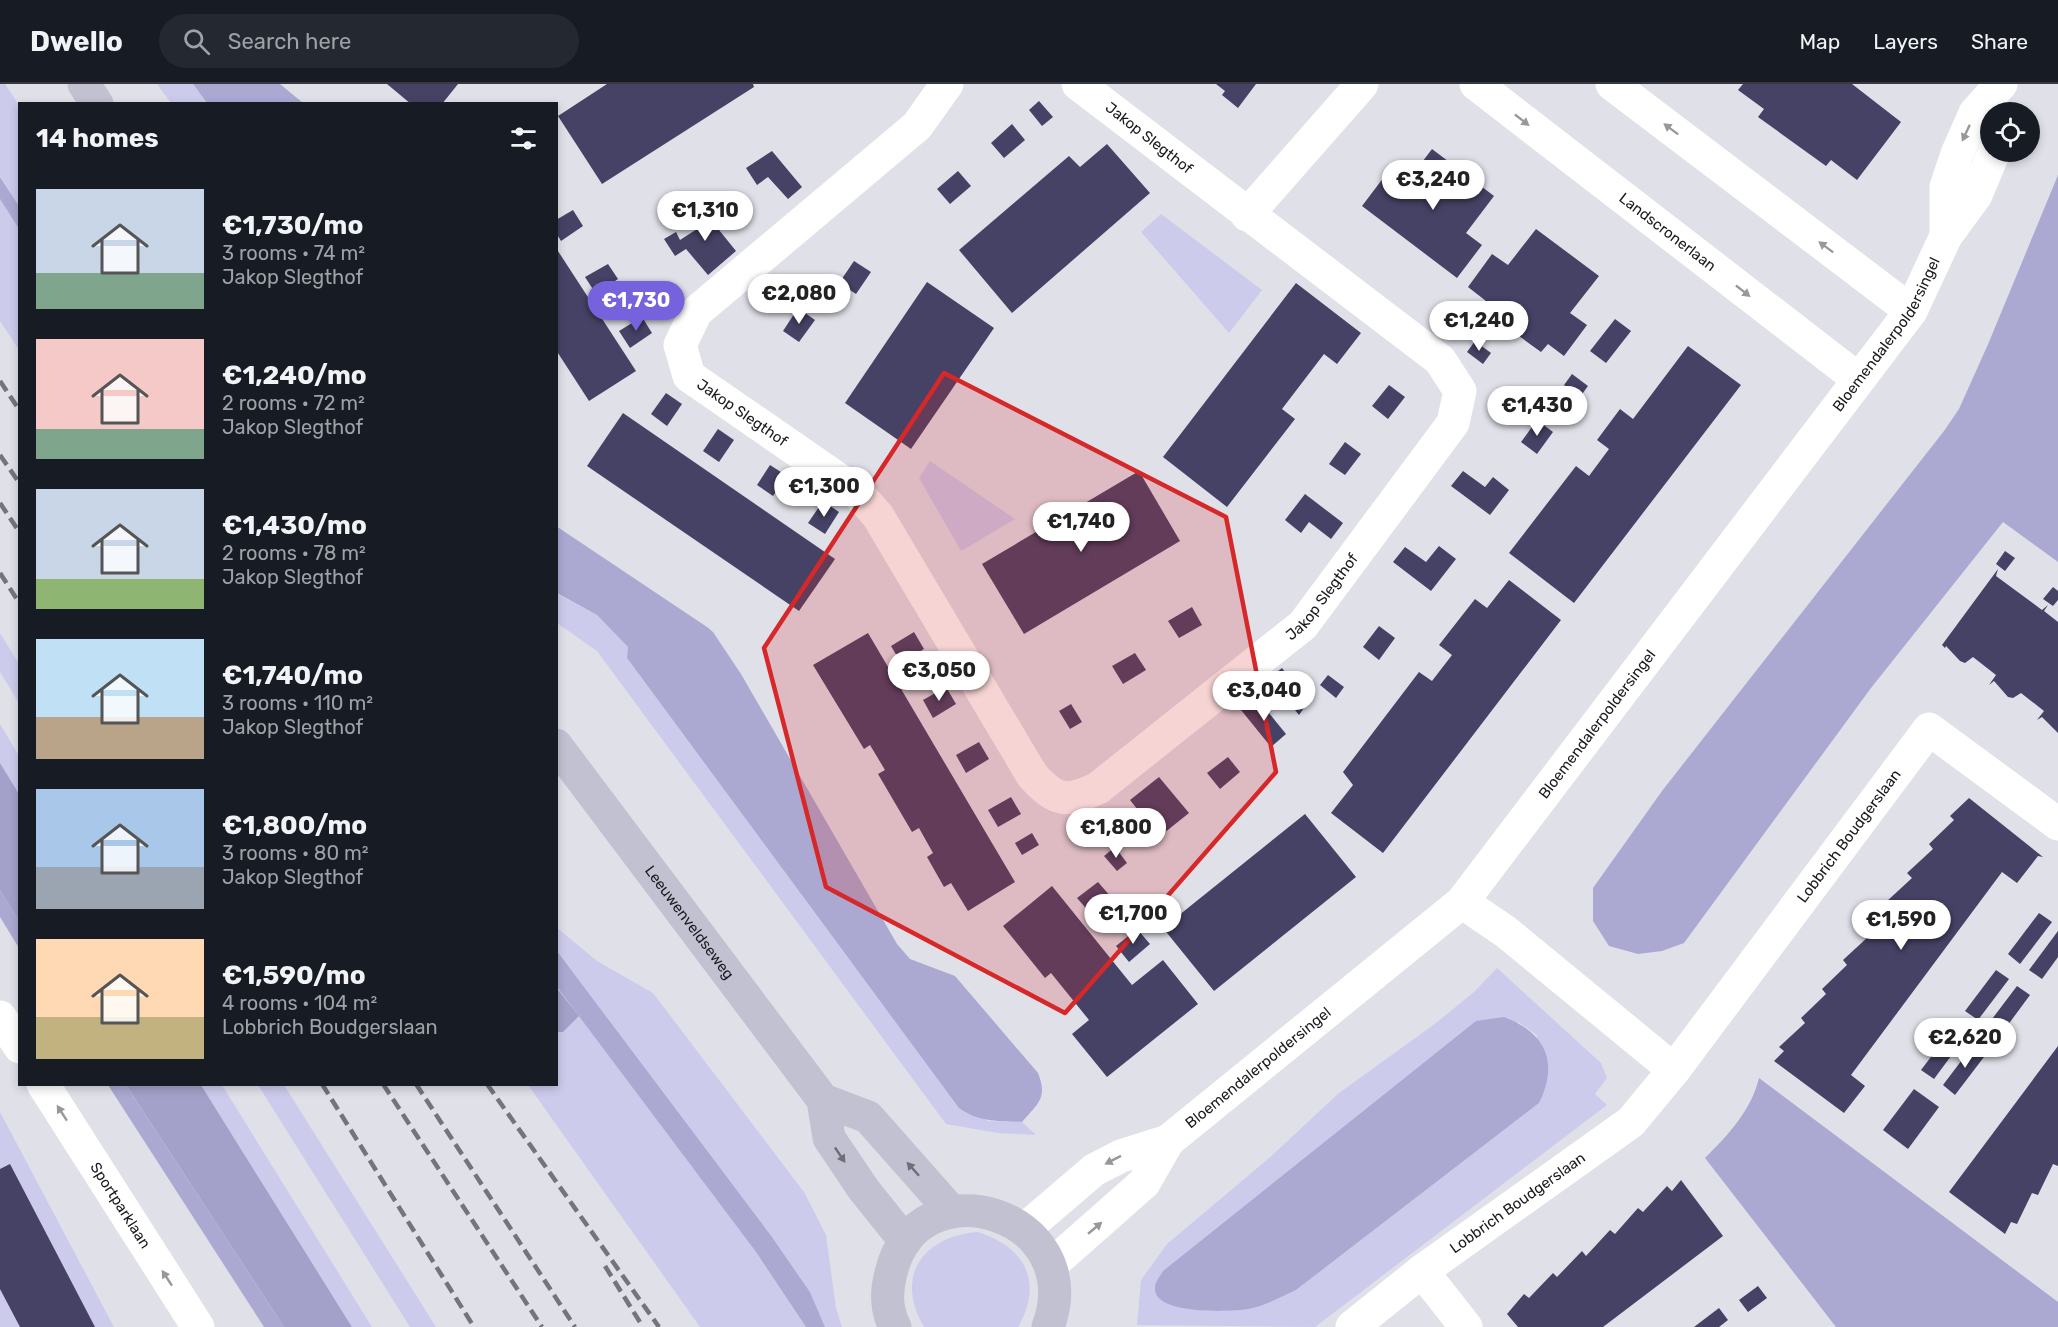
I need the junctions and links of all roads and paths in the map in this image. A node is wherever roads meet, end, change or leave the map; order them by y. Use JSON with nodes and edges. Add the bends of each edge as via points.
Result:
{"nodes":[{"id":1,"x":84,"y":84,"type":"edge"},
{"id":2,"x":947,"y":84,"type":"edge"},
{"id":3,"x":1078,"y":84,"type":"edge"},
{"id":4,"x":1362,"y":84,"type":"edge"},
{"id":5,"x":1476,"y":84,"type":"edge"},
{"id":6,"x":1612,"y":84,"type":"edge"},
{"id":7,"x":2001,"y":94,"type":"edge"},
{"id":8,"x":96,"y":102,"type":"edge"},
{"id":9,"x":1990,"y":162,"type":"edge"},
{"id":10,"x":1247,"y":215,"type":"junction"},
{"id":11,"x":1946,"y":236,"type":"junction"},
{"id":12,"x":1911,"y":312,"type":"junction"},
{"id":13,"x":1858,"y":379,"type":"junction"},
{"id":14,"x":558,"y":748,"type":"edge"},
{"id":15,"x":2058,"y":824,"type":"edge"},
{"id":16,"x":1462,"y":902,"type":"junction"},
{"id":17,"x":0,"y":1017,"type":"edge"},
{"id":18,"x":18,"y":1044,"type":"edge"},
{"id":19,"x":1674,"y":1070,"type":"junction"},
{"id":20,"x":44,"y":1086,"type":"edge"},
{"id":21,"x":823,"y":1100,"type":"junction"},
{"id":22,"x":1168,"y":1142,"type":"junction"},
{"id":23,"x":952,"y":1212,"type":"junction"},
{"id":24,"x":1025,"y":1229,"type":"junction"},
{"id":25,"x":905,"y":1241,"type":"junction"},
{"id":26,"x":1050,"y":1266,"type":"junction"},
{"id":27,"x":1422,"y":1271,"type":"junction"},
{"id":28,"x":198,"y":1327,"type":"edge"},
{"id":29,"x":895,"y":1327,"type":"edge"},
{"id":30,"x":1048,"y":1327,"type":"edge"},
{"id":31,"x":1352,"y":1327,"type":"edge"},
{"id":32,"x":1466,"y":1327,"type":"edge"}],
"edges":[{"from":1,"to":8,"type":"main road"},
{"from":2,"to":10,"type":"street","name":"Jakop Slegthof","via":[[917,126],[696,312],[680,345],[689,376],[857,492],[878,516],[1032,775],[1047,792],[1065,799],[1098,788],[1303,625],[1453,423],[1460,391],[1440,360]]},
{"from":3,"to":10,"type":"street","name":"Jakop Slegthof"},
{"from":4,"to":10,"type":"street"},
{"from":5,"to":13,"type":"street","name":"Landscronerlaan","one_way":true},
{"from":12,"to":6,"type":"street","one_way":true},
{"from":7,"to":11,"type":"street","name":"Bloemendalerpoldersingel","one_way":true,"via":[[1976,113],[1957,154],[1946,187]]},
{"from":9,"to":11,"type":"street","name":"Bloemendalerpoldersingel","via":[[1976,195]]},
{"from":11,"to":12,"type":"street","name":"Bloemendalerpoldersingel"},
{"from":12,"to":13,"type":"street","name":"Bloemendalerpoldersingel"},
{"from":13,"to":16,"type":"street","name":"Bloemendalerpoldersingel"},
{"from":14,"to":21,"type":"main road","name":"Leeuwenveldseweg"},
{"from":15,"to":19,"type":"street","name":"Lobbrich Boudgerslaan","via":[[1929,729]]},
{"from":16,"to":19,"type":"street","via":[[1506,932]]},
{"from":16,"to":22,"type":"street","name":"Bloemendalerpoldersingel"},
{"from":17,"to":18,"type":"street"},
{"from":19,"to":27,"type":"street","name":"Lobbrich Boudgerslaan","via":[[1631,1122]]},
{"from":28,"to":20,"type":"street","name":"Sportparklaan","one_way":true},
{"from":23,"to":21,"type":"main road","one_way":true,"via":[[868,1117]]},
{"from":21,"to":25,"type":"main road","name":"Leeuwenveldseweg","one_way":true,"via":[[829,1138]]},
{"from":22,"to":24,"type":"street","name":"Bloemendalerpoldersingel","one_way":true,"via":[[1121,1156],[1094,1170]]},
{"from":26,"to":22,"type":"street","name":"Bloemendalerpoldersingel","one_way":true,"via":[[1144,1183]]},
{"from":23,"to":24,"type":"main road","via":[[991,1212]]},
{"from":23,"to":25,"type":"main road","via":[[922,1226]]},
{"from":24,"to":26,"type":"main road"},
{"from":25,"to":29,"type":"main road","via":[[894,1261],[887,1289],[890,1318]]},
{"from":26,"to":30,"type":"main road","via":[[1056,1288]]},
{"from":27,"to":31,"type":"street","name":"Lobbrich Boudgerslaan"},
{"from":27,"to":32,"type":"street"}]}
